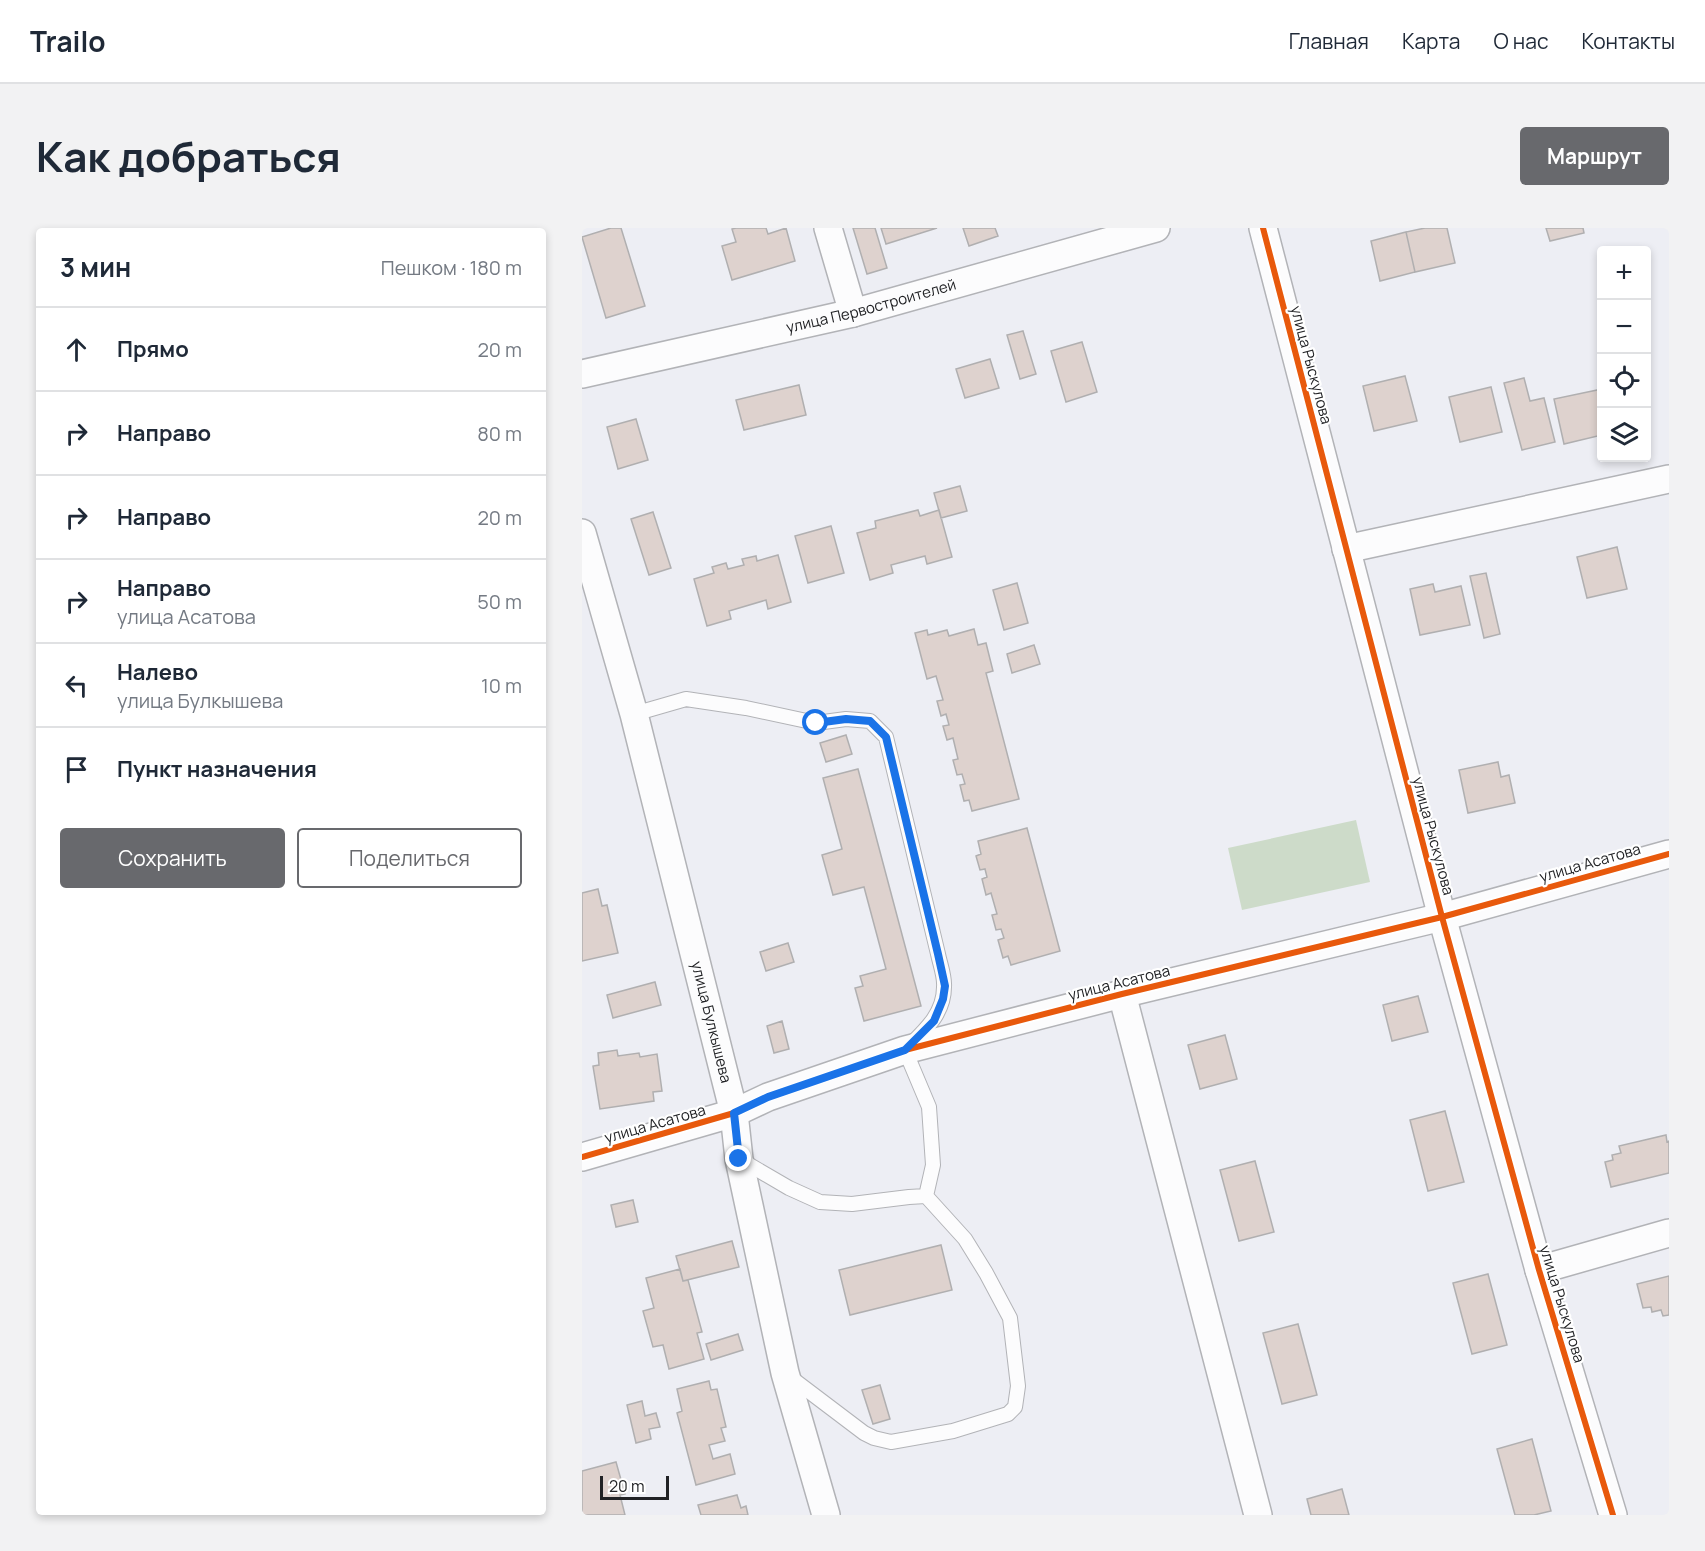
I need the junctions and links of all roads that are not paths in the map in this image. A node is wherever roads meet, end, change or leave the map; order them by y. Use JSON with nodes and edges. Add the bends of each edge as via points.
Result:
{"nodes":[{"id":1,"x":828,"y":228,"type":"edge"},
{"id":2,"x":1156,"y":228,"type":"edge"},
{"id":3,"x":1263,"y":228,"type":"edge"},
{"id":4,"x":853,"y":313,"type":"junction"},
{"id":5,"x":582,"y":374,"type":"edge"},
{"id":6,"x":1669,"y":479,"type":"edge"},
{"id":7,"x":582,"y":532,"type":"edge"},
{"id":8,"x":1346,"y":549,"type":"junction"},
{"id":9,"x":634,"y":714,"type":"junction"},
{"id":10,"x":1669,"y":854,"type":"edge"},
{"id":11,"x":1442,"y":917,"type":"junction"},
{"id":12,"x":1122,"y":994,"type":"junction"},
{"id":13,"x":905,"y":1050,"type":"junction"},
{"id":14,"x":734,"y":1113,"type":"junction"},
{"id":15,"x":582,"y":1157,"type":"edge"},
{"id":16,"x":739,"y":1159,"type":"junction"},
{"id":17,"x":926,"y":1196,"type":"junction"},
{"id":18,"x":1669,"y":1233,"type":"edge"},
{"id":19,"x":1539,"y":1270,"type":"junction"},
{"id":20,"x":785,"y":1373,"type":"junction"},
{"id":21,"x":826,"y":1515,"type":"edge"},
{"id":22,"x":1258,"y":1515,"type":"edge"},
{"id":23,"x":1613,"y":1515,"type":"edge"}],
"edges":[{"from":1,"to":4,"type":"street"},
{"from":2,"to":4,"type":"street","name":"улица Первостроителей"},
{"from":3,"to":8,"type":"street","name":"улица Рыскулова"},
{"from":4,"to":5,"type":"street","name":"улица Первостроителей"},
{"from":6,"to":8,"type":"street"},
{"from":7,"to":9,"type":"street","name":"улица Булкышева"},
{"from":8,"to":11,"type":"street","name":"улица Рыскулова"},
{"from":9,"to":13,"type":"lane","via":[[686,699],[816,723],[870,721],[886,737],[945,986],[934,1021]]},
{"from":9,"to":14,"type":"street","name":"улица Булкышева"},
{"from":10,"to":11,"type":"street","name":"улица Асатова"},
{"from":11,"to":12,"type":"street","name":"улица Асатова"},
{"from":11,"to":19,"type":"street","name":"улица Рыскулова"},
{"from":12,"to":13,"type":"street","name":"улица Асатова"},
{"from":12,"to":22,"type":"street"},
{"from":13,"to":14,"type":"street","name":"улица Асатова","via":[[768,1097]]},
{"from":13,"to":17,"type":"lane","via":[[929,1107],[933,1165]]},
{"from":14,"to":15,"type":"street","name":"улица Асатова"},
{"from":14,"to":16,"type":"street","name":"улица Булкышева"},
{"from":16,"to":17,"type":"lane","via":[[820,1202],[852,1204]]},
{"from":16,"to":20,"type":"street","name":"улица Булкышева"},
{"from":17,"to":20,"type":"lane","via":[[965,1239],[1010,1318],[1018,1386],[1015,1407],[1008,1414],[953,1431],[891,1442],[864,1433]]},
{"from":18,"to":19,"type":"street"},
{"from":19,"to":23,"type":"street","name":"улица Рыскулова"},
{"from":20,"to":21,"type":"street","name":"улица Булкышева"}]}
